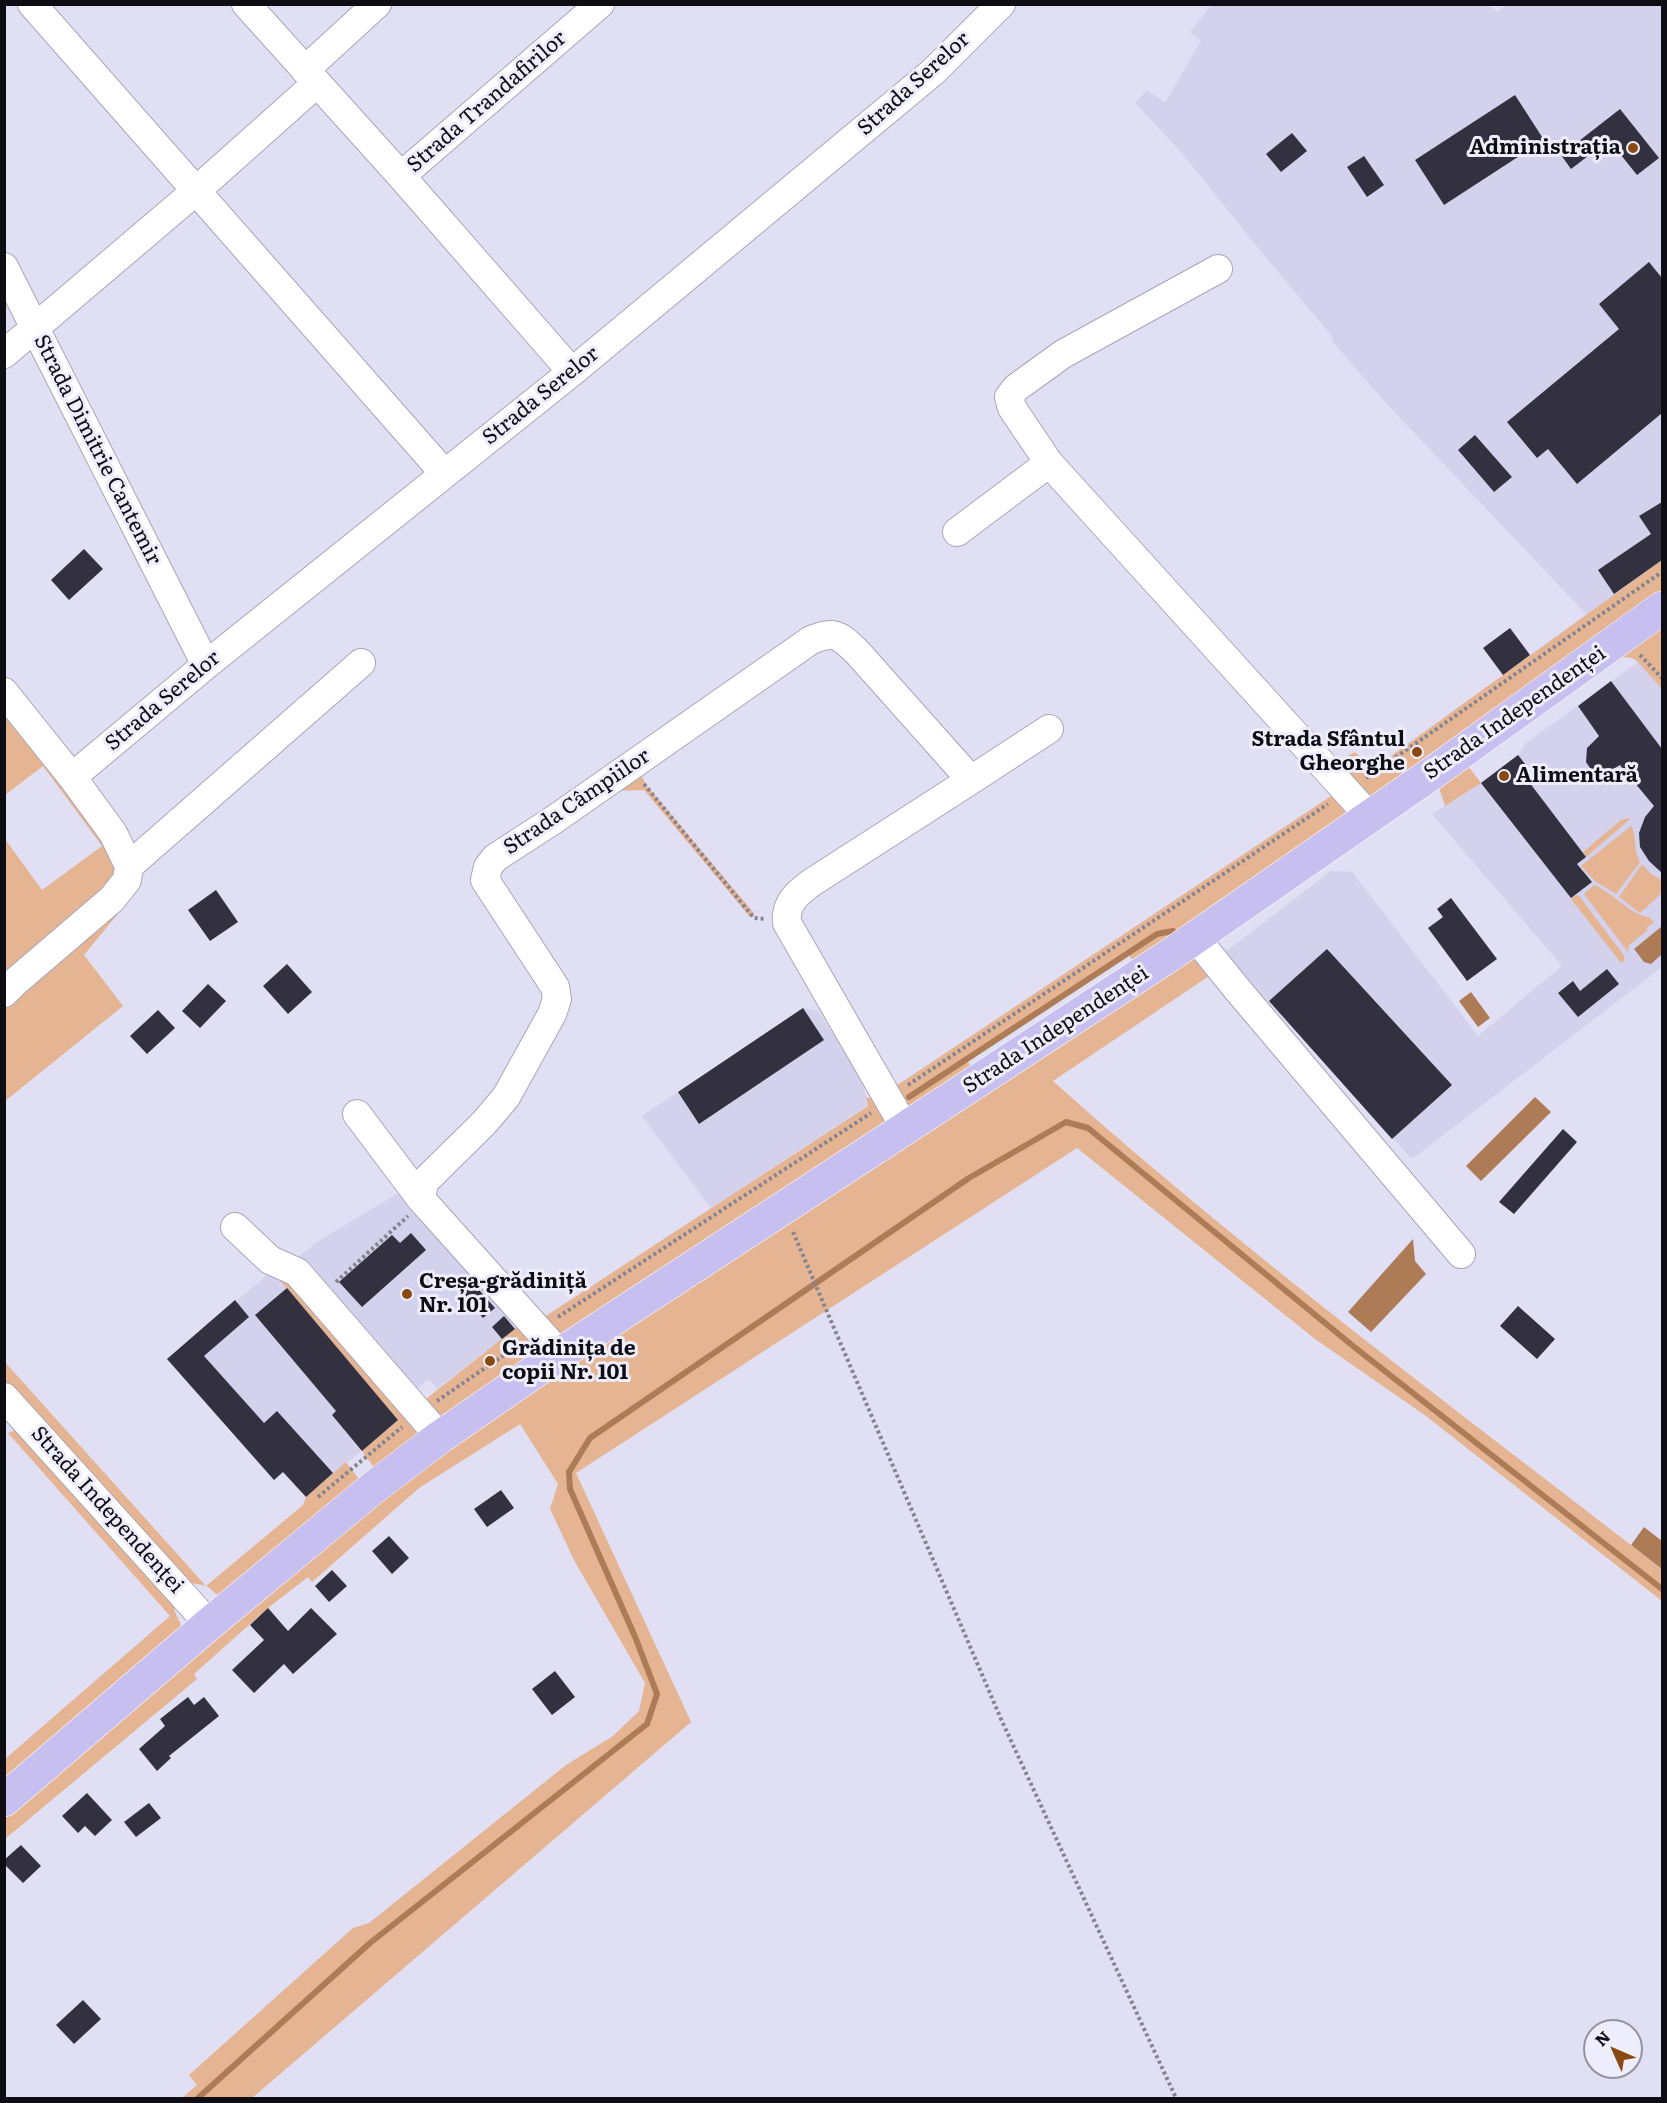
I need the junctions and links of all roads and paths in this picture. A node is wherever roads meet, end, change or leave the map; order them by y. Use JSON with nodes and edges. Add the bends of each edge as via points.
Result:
{"nodes":[{"id":1,"x":32,"y":4,"type":"edge"},
{"id":2,"x":246,"y":4,"type":"edge"},
{"id":3,"x":377,"y":4,"type":"edge"},
{"id":4,"x":600,"y":4,"type":"edge"},
{"id":5,"x":1001,"y":4,"type":"edge"},
{"id":6,"x":311,"y":76,"type":"junction"},
{"id":7,"x":401,"y":176,"type":"junction"},
{"id":8,"x":197,"y":190,"type":"junction"},
{"id":9,"x":4,"y":267,"type":"edge"},
{"id":10,"x":1218,"y":269,"type":"dead end"},
{"id":11,"x":34,"y":329,"type":"junction"},
{"id":12,"x":4,"y":354,"type":"edge"},
{"id":13,"x":572,"y":372,"type":"junction"},
{"id":14,"x":1050,"y":463,"type":"junction"},
{"id":15,"x":444,"y":473,"type":"junction"},
{"id":16,"x":957,"y":532,"type":"dead end"},
{"id":17,"x":1662,"y":608,"type":"edge"},
{"id":18,"x":1622,"y":637,"type":"junction"},
{"id":19,"x":361,"y":663,"type":"dead end"},
{"id":20,"x":206,"y":665,"type":"junction"},
{"id":21,"x":1662,"y":678,"type":"edge"},
{"id":22,"x":4,"y":692,"type":"edge"},
{"id":23,"x":1049,"y":729,"type":"dead end"},
{"id":24,"x":632,"y":765,"type":"junction"},
{"id":25,"x":72,"y":777,"type":"junction"},
{"id":26,"x":971,"y":780,"type":"junction"},
{"id":27,"x":1370,"y":816,"type":"junction"},
{"id":28,"x":129,"y":866,"type":"junction"},
{"id":29,"x":787,"y":923,"type":"junction"},
{"id":30,"x":1196,"y":937,"type":"junction"},
{"id":31,"x":4,"y":993,"type":"edge"},
{"id":32,"x":357,"y":1113,"type":"dead end"},
{"id":33,"x":905,"y":1128,"type":"junction"},
{"id":34,"x":421,"y":1199,"type":"junction"},
{"id":35,"x":782,"y":1208,"type":"junction"},
{"id":36,"x":236,"y":1227,"type":"dead end"},
{"id":37,"x":1461,"y":1254,"type":"dead end"},
{"id":38,"x":343,"y":1291,"type":"dead end"},
{"id":39,"x":560,"y":1354,"type":"junction"},
{"id":40,"x":9,"y":1412,"type":"edge"},
{"id":41,"x":440,"y":1437,"type":"junction"},
{"id":42,"x":209,"y":1624,"type":"junction"},
{"id":43,"x":4,"y":1800,"type":"edge"},
{"id":44,"x":1176,"y":2098,"type":"edge"}],
"edges":[{"from":1,"to":8,"type":"street"},
{"from":2,"to":6,"type":"street"},
{"from":3,"to":6,"type":"street","name":"Strada Dimitrie Cantemir"},
{"from":4,"to":7,"type":"street","name":"Strada Trandafirilor"},
{"from":5,"to":13,"type":"street","name":"Strada Serelor","via":[[934,71]]},
{"from":6,"to":7,"type":"street"},
{"from":6,"to":8,"type":"street","name":"Strada Dimitrie Cantemir"},
{"from":7,"to":13,"type":"street"},
{"from":8,"to":11,"type":"street","name":"Strada Dimitrie Cantemir"},
{"from":8,"to":15,"type":"street"},
{"from":9,"to":11,"type":"street"},
{"from":10,"to":14,"type":"street","via":[[1063,354],[1016,388],[1009,397],[1012,408]]},
{"from":11,"to":12,"type":"street"},
{"from":11,"to":20,"type":"street","name":"Strada Dimitrie Cantemir"},
{"from":13,"to":15,"type":"street","name":"Strada Serelor"},
{"from":14,"to":16,"type":"street"},
{"from":14,"to":27,"type":"street"},
{"from":15,"to":20,"type":"street","name":"Strada Serelor"},
{"from":17,"to":18,"type":"main road","name":"Strada Independenței"},
{"from":18,"to":21,"type":"path"},
{"from":18,"to":27,"type":"main road","name":"Strada Independenței"},
{"from":19,"to":28,"type":"street"},
{"from":20,"to":25,"type":"street","name":"Strada Serelor"},
{"from":22,"to":25,"type":"street"},
{"from":23,"to":26,"type":"street"},
{"from":24,"to":26,"type":"street","name":"Strada Câmpiilor","via":[[811,640],[828,633],[840,636],[858,653]]},
{"from":24,"to":29,"type":"path","via":[[647,789],[754,918]]},
{"from":24,"to":34,"type":"street","name":"Strada Câmpiilor","via":[[495,858],[488,867],[485,880],[555,987],[557,999],[506,1097],[424,1182]]},
{"from":25,"to":28,"type":"street","via":[[113,833]]},
{"from":26,"to":29,"type":"street","via":[[798,893],[786,912]]},
{"from":27,"to":30,"type":"main road","name":"Strada Independenței"},
{"from":28,"to":31,"type":"street","via":[[127,880],[112,899]]},
{"from":29,"to":33,"type":"street"},
{"from":30,"to":33,"type":"main road","name":"Strada Independenței"},
{"from":30,"to":37,"type":"street"},
{"from":32,"to":34,"type":"street"},
{"from":33,"to":35,"type":"main road","name":"Strada Independenței"},
{"from":34,"to":38,"type":"path","via":[[404,1221],[335,1282]]},
{"from":34,"to":39,"type":"street"},
{"from":35,"to":39,"type":"main road","name":"Strada Independenței"},
{"from":35,"to":44,"type":"path","via":[[1001,1719]]},
{"from":36,"to":41,"type":"street","via":[[270,1260],[297,1272]]},
{"from":39,"to":41,"type":"main road","name":"Strada Independenței"},
{"from":40,"to":42,"type":"street","name":"Strada Independenței"},
{"from":41,"to":42,"type":"main road","name":"Strada Independenței"},
{"from":42,"to":43,"type":"main road","name":"Strada Independenței"}]}
